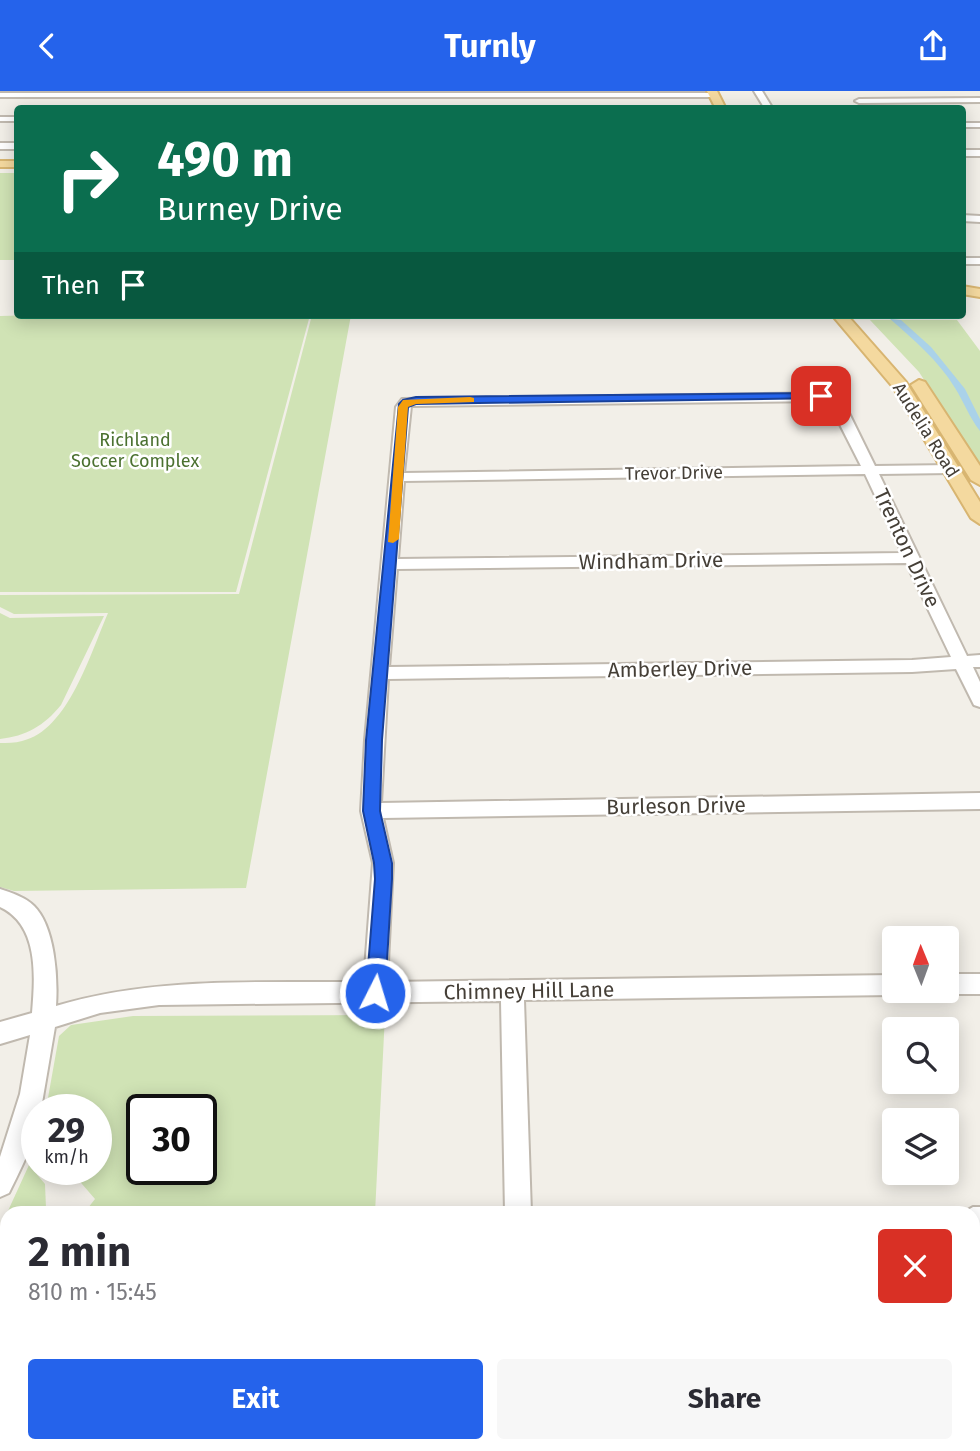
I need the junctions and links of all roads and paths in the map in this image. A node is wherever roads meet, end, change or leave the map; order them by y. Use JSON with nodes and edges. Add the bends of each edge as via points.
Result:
{"nodes":[{"id":1,"x":851,"y":91,"type":"edge"},
{"id":2,"x":253,"y":92,"type":"edge"},
{"id":3,"x":655,"y":93,"type":"edge"},
{"id":4,"x":707,"y":93,"type":"edge"},
{"id":5,"x":205,"y":94,"type":"junction"},
{"id":6,"x":0,"y":95,"type":"edge"},
{"id":7,"x":542,"y":95,"type":"junction"},
{"id":8,"x":980,"y":100,"type":"edge"},
{"id":9,"x":859,"y":101,"type":"junction"},
{"id":10,"x":199,"y":105,"type":"edge"},
{"id":11,"x":543,"y":105,"type":"edge"},
{"id":12,"x":862,"y":105,"type":"edge"},
{"id":13,"x":843,"y":319,"type":"edge"},
{"id":14,"x":857,"y":319,"type":"edge"},
{"id":15,"x":885,"y":357,"type":"junction"},
{"id":16,"x":951,"y":469,"type":"junction"},
{"id":17,"x":870,"y":470,"type":"junction"},
{"id":18,"x":976,"y":475,"type":"edge"},
{"id":19,"x":396,"y":477,"type":"junction"},
{"id":20,"x":980,"y":518,"type":"edge"},
{"id":21,"x":911,"y":558,"type":"junction"},
{"id":22,"x":390,"y":565,"type":"junction"},
{"id":23,"x":980,"y":661,"type":"edge"},
{"id":24,"x":962,"y":662,"type":"junction"},
{"id":25,"x":380,"y":673,"type":"junction"},
{"id":26,"x":980,"y":701,"type":"edge"},
{"id":27,"x":980,"y":801,"type":"edge"},
{"id":28,"x":371,"y":811,"type":"junction"},
{"id":29,"x":0,"y":898,"type":"edge"},
{"id":30,"x":959,"y":984,"type":"edge"},
{"id":31,"x":980,"y":984,"type":"edge"},
{"id":32,"x":882,"y":985,"type":"edge"},
{"id":33,"x":512,"y":991,"type":"junction"},
{"id":34,"x":375,"y":993,"type":"junction"},
{"id":35,"x":43,"y":1018,"type":"junction"},
{"id":36,"x":0,"y":1033,"type":"edge"},
{"id":37,"x":0,"y":1184,"type":"edge"},
{"id":38,"x":518,"y":1206,"type":"edge"}],
"edges":[{"from":1,"to":9,"type":"street"},
{"from":2,"to":5,"type":"street"},
{"from":2,"to":7,"type":"street"},
{"from":3,"to":4,"type":"street"},
{"from":3,"to":7,"type":"street"},
{"from":5,"to":6,"type":"street"},
{"from":5,"to":10,"type":"street"},
{"from":7,"to":11,"type":"street"},
{"from":8,"to":9,"type":"street"},
{"from":9,"to":12,"type":"street"},
{"from":13,"to":15,"type":"main road","name":"Audelia Road"},
{"from":14,"to":15,"type":"main road","name":"Audelia Road"},
{"from":15,"to":16,"type":"main road","name":"Audelia Road"},
{"from":15,"to":18,"type":"main road","name":"Audelia Road","via":[[920,386]]},
{"from":16,"to":17,"type":"street","name":"Trevor Drive"},
{"from":16,"to":18,"type":"main road"},
{"from":16,"to":20,"type":"main road","name":"Audelia Road"},
{"from":17,"to":19,"type":"street","name":"Trevor Drive"},
{"from":17,"to":19,"type":"street","name":"Trenton Drive","via":[[831,397],[407,402]]},
{"from":17,"to":21,"type":"street","name":"Trenton Drive"},
{"from":19,"to":22,"type":"street"},
{"from":21,"to":22,"type":"street","name":"Windham Drive"},
{"from":21,"to":24,"type":"street","name":"Trenton Drive"},
{"from":22,"to":25,"type":"street"},
{"from":23,"to":24,"type":"street","name":"Amberley Drive"},
{"from":24,"to":25,"type":"street","name":"Amberley Drive"},
{"from":24,"to":26,"type":"street","name":"Trenton Drive"},
{"from":25,"to":28,"type":"street"},
{"from":27,"to":28,"type":"street","name":"Burleson Drive"},
{"from":28,"to":34,"type":"street","via":[[383,863]]},
{"from":29,"to":35,"type":"street","via":[[30,916],[40,939]]},
{"from":30,"to":31,"type":"street"},
{"from":32,"to":33,"type":"street","name":"Chimney Hill Lane"},
{"from":33,"to":34,"type":"street","name":"Chimney Hill Lane"},
{"from":33,"to":38,"type":"street"},
{"from":34,"to":35,"type":"street","name":"Chimney Hill Lane","via":[[130,997]]},
{"from":35,"to":36,"type":"street","name":"Chimney Hill Lane"},
{"from":35,"to":37,"type":"street","via":[[28,1111]]}]}
